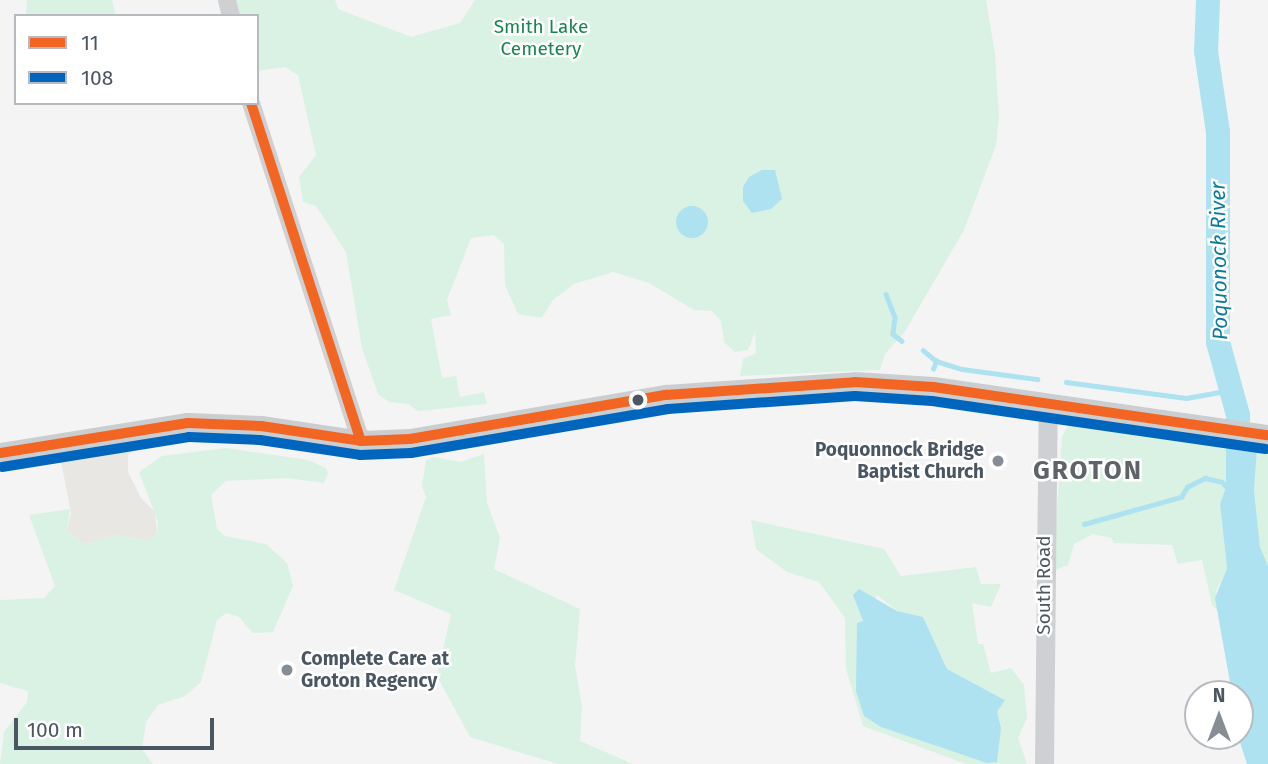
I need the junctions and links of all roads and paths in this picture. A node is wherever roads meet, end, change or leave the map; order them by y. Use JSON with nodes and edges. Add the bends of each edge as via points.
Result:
{"nodes":[{"id":1,"x":252,"y":105,"type":"edge"},
{"id":2,"x":1048,"y":405,"type":"junction"},
{"id":3,"x":1267,"y":435,"type":"edge"},
{"id":4,"x":361,"y":441,"type":"junction"},
{"id":5,"x":0,"y":453,"type":"edge"},
{"id":6,"x":1044,"y":764,"type":"edge"}],
"edges":[{"from":1,"to":4,"type":"street"},
{"from":2,"to":3,"type":"main road"},
{"from":2,"to":4,"type":"main road","via":[[901,384],[765,385],[603,404],[437,436]]},
{"from":2,"to":6,"type":"main road","name":"South Road"},
{"from":4,"to":5,"type":"main road","via":[[261,426],[188,423]]}]}
